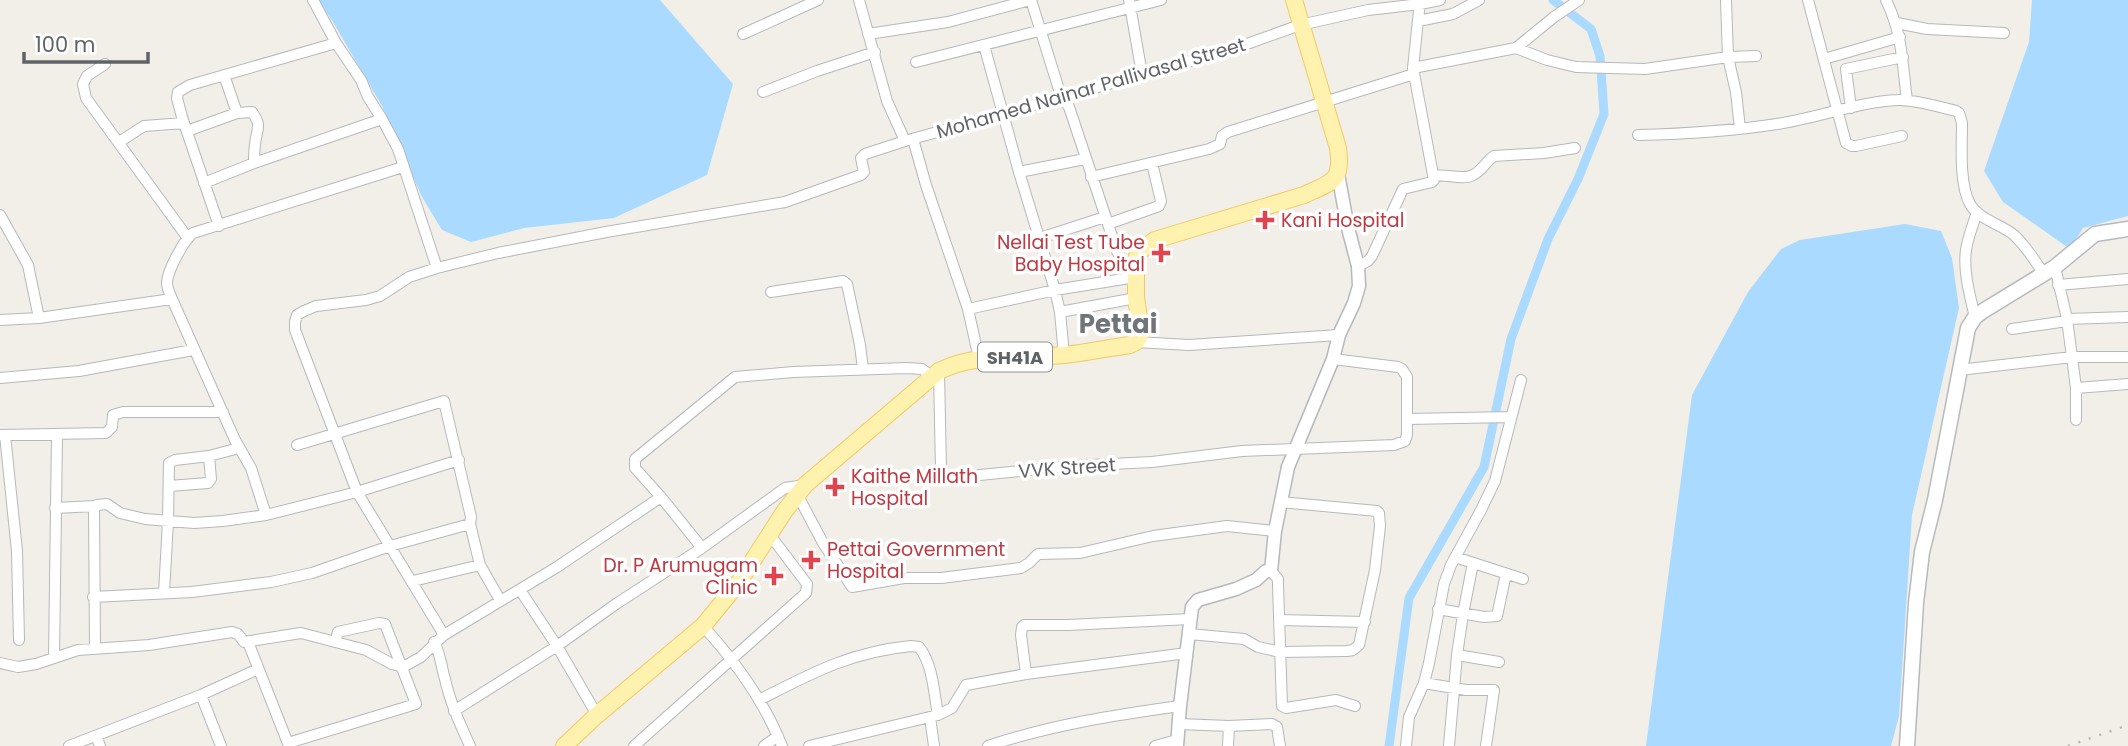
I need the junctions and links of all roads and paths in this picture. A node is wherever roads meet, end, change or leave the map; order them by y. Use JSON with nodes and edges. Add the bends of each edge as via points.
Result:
{"nodes":[{"id":1,"x":313,"y":0,"type":"edge"},
{"id":2,"x":818,"y":0,"type":"edge"},
{"id":3,"x":859,"y":0,"type":"edge"},
{"id":4,"x":1030,"y":0,"type":"edge"},
{"id":5,"x":1161,"y":0,"type":"edge"},
{"id":6,"x":1294,"y":0,"type":"edge"},
{"id":7,"x":1440,"y":0,"type":"edge"},
{"id":8,"x":1479,"y":0,"type":"edge"},
{"id":9,"x":1726,"y":0,"type":"edge"},
{"id":10,"x":1808,"y":0,"type":"edge"},
{"id":11,"x":1886,"y":0,"type":"edge"},
{"id":12,"x":1420,"y":2,"type":"edge"},
{"id":13,"x":1575,"y":3,"type":"edge"},
{"id":14,"x":1129,"y":5,"type":"edge"},
{"id":15,"x":1418,"y":21,"type":"junction"},
{"id":16,"x":1897,"y":23,"type":"junction"},
{"id":17,"x":1300,"y":25,"type":"junction"},
{"id":18,"x":1040,"y":30,"type":"junction"},
{"id":19,"x":2004,"y":33,"type":"dead end"},
{"id":20,"x":743,"y":34,"type":"dead end"},
{"id":21,"x":869,"y":34,"type":"junction"},
{"id":22,"x":1900,"y":37,"type":"junction"},
{"id":23,"x":336,"y":43,"type":"junction"},
{"id":24,"x":984,"y":45,"type":"junction"},
{"id":25,"x":1516,"y":48,"type":"junction"},
{"id":26,"x":875,"y":52,"type":"junction"},
{"id":27,"x":1756,"y":56,"type":"dead end"},
{"id":28,"x":1728,"y":57,"type":"junction"},
{"id":29,"x":1903,"y":57,"type":"junction"},
{"id":30,"x":1824,"y":59,"type":"junction"},
{"id":31,"x":916,"y":62,"type":"dead end"},
{"id":32,"x":105,"y":64,"type":"dead end"},
{"id":33,"x":1414,"y":71,"type":"junction"},
{"id":34,"x":1142,"y":74,"type":"junction"},
{"id":35,"x":224,"y":75,"type":"junction"},
{"id":36,"x":763,"y":92,"type":"dead end"},
{"id":37,"x":1060,"y":96,"type":"junction"},
{"id":38,"x":1907,"y":100,"type":"junction"},
{"id":39,"x":1324,"y":103,"type":"junction"},
{"id":40,"x":1851,"y":108,"type":"junction"},
{"id":41,"x":1838,"y":109,"type":"junction"},
{"id":42,"x":237,"y":113,"type":"junction"},
{"id":43,"x":1003,"y":114,"type":"junction"},
{"id":44,"x":382,"y":119,"type":"junction"},
{"id":45,"x":186,"y":127,"type":"junction"},
{"id":46,"x":1740,"y":129,"type":"junction"},
{"id":47,"x":1638,"y":135,"type":"dead end"},
{"id":48,"x":1902,"y":136,"type":"dead end"},
{"id":49,"x":909,"y":140,"type":"junction"},
{"id":50,"x":119,"y":142,"type":"junction"},
{"id":51,"x":1575,"y":148,"type":"dead end"},
{"id":52,"x":1085,"y":159,"type":"junction"},
{"id":53,"x":254,"y":163,"type":"junction"},
{"id":54,"x":1152,"y":163,"type":"junction"},
{"id":55,"x":403,"y":167,"type":"junction"},
{"id":56,"x":1018,"y":172,"type":"junction"},
{"id":57,"x":1338,"y":174,"type":"junction"},
{"id":58,"x":1433,"y":176,"type":"junction"},
{"id":59,"x":1091,"y":177,"type":"junction"},
{"id":60,"x":204,"y":183,"type":"junction"},
{"id":61,"x":1977,"y":212,"type":"junction"},
{"id":62,"x":0,"y":215,"type":"edge"},
{"id":63,"x":1107,"y":220,"type":"junction"},
{"id":64,"x":219,"y":226,"type":"junction"},
{"id":65,"x":2128,"y":229,"type":"edge"},
{"id":66,"x":187,"y":237,"type":"junction"},
{"id":67,"x":1040,"y":238,"type":"junction"},
{"id":68,"x":1358,"y":266,"type":"junction"},
{"id":69,"x":437,"y":268,"type":"junction"},
{"id":70,"x":2050,"y":271,"type":"junction"},
{"id":71,"x":1135,"y":274,"type":"junction"},
{"id":72,"x":2128,"y":279,"type":"edge"},
{"id":73,"x":2058,"y":285,"type":"junction"},
{"id":74,"x":1055,"y":290,"type":"junction"},
{"id":75,"x":771,"y":292,"type":"dead end"},
{"id":76,"x":1136,"y":298,"type":"junction"},
{"id":77,"x":172,"y":299,"type":"junction"},
{"id":78,"x":968,"y":309,"type":"junction"},
{"id":79,"x":1060,"y":312,"type":"junction"},
{"id":80,"x":1975,"y":317,"type":"junction"},
{"id":81,"x":2128,"y":317,"type":"edge"},
{"id":82,"x":39,"y":318,"type":"junction"},
{"id":83,"x":0,"y":320,"type":"edge"},
{"id":84,"x":2067,"y":320,"type":"junction"},
{"id":85,"x":2012,"y":329,"type":"dead end"},
{"id":86,"x":1339,"y":335,"type":"junction"},
{"id":87,"x":1136,"y":342,"type":"junction"},
{"id":88,"x":193,"y":350,"type":"junction"},
{"id":89,"x":1065,"y":355,"type":"junction"},
{"id":90,"x":2072,"y":357,"type":"junction"},
{"id":91,"x":2128,"y":357,"type":"edge"},
{"id":92,"x":979,"y":359,"type":"junction"},
{"id":93,"x":1333,"y":359,"type":"junction"},
{"id":94,"x":863,"y":369,"type":"junction"},
{"id":95,"x":1959,"y":370,"type":"junction"},
{"id":96,"x":936,"y":374,"type":"junction"},
{"id":97,"x":0,"y":378,"type":"edge"},
{"id":98,"x":1521,"y":380,"type":"dead end"},
{"id":99,"x":2128,"y":384,"type":"edge"},
{"id":100,"x":2076,"y":388,"type":"junction"},
{"id":101,"x":223,"y":412,"type":"junction"},
{"id":102,"x":1511,"y":417,"type":"junction"},
{"id":103,"x":1407,"y":419,"type":"junction"},
{"id":104,"x":2076,"y":420,"type":"dead end"},
{"id":105,"x":335,"y":432,"type":"junction"},
{"id":106,"x":2,"y":435,"type":"edge"},
{"id":107,"x":57,"y":435,"type":"junction"},
{"id":108,"x":297,"y":445,"type":"dead end"},
{"id":109,"x":239,"y":448,"type":"junction"},
{"id":110,"x":1294,"y":448,"type":"junction"},
{"id":111,"x":209,"y":456,"type":"junction"},
{"id":112,"x":459,"y":460,"type":"junction"},
{"id":113,"x":169,"y":486,"type":"junction"},
{"id":114,"x":801,"y":489,"type":"junction"},
{"id":115,"x":357,"y":492,"type":"junction"},
{"id":116,"x":661,"y":496,"type":"junction"},
{"id":117,"x":1280,"y":502,"type":"junction"},
{"id":118,"x":95,"y":506,"type":"junction"},
{"id":119,"x":55,"y":508,"type":"junction"},
{"id":120,"x":266,"y":515,"type":"junction"},
{"id":121,"x":168,"y":521,"type":"junction"},
{"id":122,"x":470,"y":524,"type":"junction"},
{"id":123,"x":1275,"y":531,"type":"junction"},
{"id":124,"x":770,"y":535,"type":"junction"},
{"id":125,"x":390,"y":546,"type":"junction"},
{"id":126,"x":702,"y":548,"type":"junction"},
{"id":127,"x":1455,"y":557,"type":"junction"},
{"id":128,"x":1473,"y":563,"type":"junction"},
{"id":129,"x":480,"y":565,"type":"junction"},
{"id":130,"x":1271,"y":571,"type":"junction"},
{"id":131,"x":1506,"y":574,"type":"junction"},
{"id":132,"x":1523,"y":579,"type":"dead end"},
{"id":133,"x":413,"y":581,"type":"junction"},
{"id":134,"x":520,"y":590,"type":"junction"},
{"id":135,"x":164,"y":593,"type":"junction"},
{"id":136,"x":93,"y":597,"type":"junction"},
{"id":137,"x":500,"y":600,"type":"junction"},
{"id":138,"x":1438,"y":609,"type":"junction"},
{"id":139,"x":1463,"y":614,"type":"junction"},
{"id":140,"x":1190,"y":619,"type":"junction"},
{"id":141,"x":1279,"y":620,"type":"junction"},
{"id":142,"x":1365,"y":622,"type":"junction"},
{"id":143,"x":703,"y":626,"type":"junction"},
{"id":144,"x":1189,"y":634,"type":"junction"},
{"id":145,"x":444,"y":635,"type":"junction"},
{"id":146,"x":19,"y":640,"type":"dead end"},
{"id":147,"x":248,"y":642,"type":"junction"},
{"id":148,"x":335,"y":642,"type":"junction"},
{"id":149,"x":434,"y":642,"type":"junction"},
{"id":150,"x":557,"y":646,"type":"junction"},
{"id":151,"x":95,"y":648,"type":"junction"},
{"id":152,"x":1280,"y":652,"type":"junction"},
{"id":153,"x":1187,"y":653,"type":"junction"},
{"id":154,"x":1457,"y":655,"type":"junction"},
{"id":155,"x":54,"y":658,"type":"junction"},
{"id":156,"x":732,"y":660,"type":"junction"},
{"id":157,"x":1499,"y":662,"type":"dead end"},
{"id":158,"x":0,"y":663,"type":"edge"},
{"id":159,"x":403,"y":667,"type":"junction"},
{"id":160,"x":258,"y":669,"type":"junction"},
{"id":161,"x":1026,"y":674,"type":"junction"},
{"id":162,"x":1424,"y":683,"type":"junction"},
{"id":163,"x":1454,"y":688,"type":"junction"},
{"id":164,"x":201,"y":695,"type":"junction"},
{"id":165,"x":759,"y":700,"type":"junction"},
{"id":166,"x":1180,"y":706,"type":"junction"},
{"id":167,"x":1355,"y":706,"type":"dead end"},
{"id":168,"x":1283,"y":707,"type":"junction"},
{"id":169,"x":454,"y":711,"type":"junction"},
{"id":170,"x":597,"y":715,"type":"junction"},
{"id":171,"x":934,"y":716,"type":"junction"},
{"id":172,"x":1179,"y":724,"type":"junction"},
{"id":173,"x":1274,"y":725,"type":"junction"},
{"id":174,"x":1229,"y":726,"type":"junction"},
{"id":175,"x":96,"y":736,"type":"junction"},
{"id":176,"x":780,"y":741,"type":"edge"},
{"id":177,"x":1177,"y":743,"type":"edge"},
{"id":178,"x":289,"y":745,"type":"edge"},
{"id":179,"x":567,"y":745,"type":"edge"},
{"id":180,"x":69,"y":746,"type":"edge"},
{"id":181,"x":100,"y":746,"type":"edge"},
{"id":182,"x":221,"y":746,"type":"edge"},
{"id":183,"x":470,"y":746,"type":"edge"},
{"id":184,"x":634,"y":746,"type":"edge"},
{"id":185,"x":764,"y":746,"type":"edge"},
{"id":186,"x":808,"y":746,"type":"edge"},
{"id":187,"x":934,"y":746,"type":"edge"},
{"id":188,"x":988,"y":746,"type":"edge"},
{"id":189,"x":1155,"y":746,"type":"edge"},
{"id":190,"x":1228,"y":746,"type":"edge"},
{"id":191,"x":1280,"y":746,"type":"edge"},
{"id":192,"x":1406,"y":746,"type":"edge"},
{"id":193,"x":1449,"y":746,"type":"edge"},
{"id":194,"x":1486,"y":746,"type":"edge"},
{"id":195,"x":1907,"y":746,"type":"edge"}],
"edges":[{"from":1,"to":23,"type":"street"},
{"from":2,"to":20,"type":"street"},
{"from":3,"to":21,"type":"street"},
{"from":4,"to":18,"type":"street"},
{"from":4,"to":21,"type":"street","via":[[948,22]]},
{"from":5,"to":14,"type":"street"},
{"from":6,"to":17,"type":"main road"},
{"from":7,"to":12,"type":"street","name":"Mohamed Nainar Pallivasal Street"},
{"from":8,"to":15,"type":"street","via":[[1453,14]]},
{"from":9,"to":28,"type":"street"},
{"from":10,"to":30,"type":"street"},
{"from":11,"to":16,"type":"street"},
{"from":12,"to":15,"type":"street"},
{"from":12,"to":17,"type":"street","name":"Mohamed Nainar Pallivasal Street"},
{"from":13,"to":25,"type":"street"},
{"from":14,"to":18,"type":"street"},
{"from":14,"to":34,"type":"street"},
{"from":15,"to":33,"type":"street"},
{"from":16,"to":19,"type":"street"},
{"from":16,"to":22,"type":"street"},
{"from":17,"to":34,"type":"street","name":"Mohamed Nainar Pallivasal Street"},
{"from":17,"to":39,"type":"main road"},
{"from":18,"to":24,"type":"street"},
{"from":18,"to":37,"type":"street"},
{"from":21,"to":26,"type":"street"},
{"from":22,"to":29,"type":"street"},
{"from":22,"to":30,"type":"street"},
{"from":23,"to":35,"type":"street"},
{"from":23,"to":44,"type":"street"},
{"from":24,"to":31,"type":"street"},
{"from":24,"to":43,"type":"street"},
{"from":25,"to":28,"type":"street","via":[[1558,63],[1590,67],[1645,69]]},
{"from":25,"to":33,"type":"street"},
{"from":26,"to":36,"type":"street"},
{"from":26,"to":49,"type":"street","via":[[887,101]]},
{"from":27,"to":28,"type":"street"},
{"from":28,"to":46,"type":"street"},
{"from":29,"to":38,"type":"street"},
{"from":29,"to":40,"type":"street","via":[[1846,69]]},
{"from":30,"to":41,"type":"street"},
{"from":32,"to":50,"type":"street","via":[[88,76],[83,92]]},
{"from":33,"to":39,"type":"street"},
{"from":33,"to":58,"type":"street"},
{"from":34,"to":37,"type":"street","name":"Mohamed Nainar Pallivasal Street"},
{"from":35,"to":42,"type":"street"},
{"from":35,"to":45,"type":"street","via":[[178,92]]},
{"from":37,"to":43,"type":"street","name":"Mohamed Nainar Pallivasal Street"},
{"from":37,"to":52,"type":"street","via":[[1069,107]]},
{"from":38,"to":40,"type":"street"},
{"from":38,"to":61,"type":"street","via":[[1959,113],[1966,193]]},
{"from":39,"to":54,"type":"street","via":[[1228,132],[1220,144],[1209,149]]},
{"from":39,"to":57,"type":"main road","via":[[1338,148]]},
{"from":40,"to":41,"type":"street"},
{"from":41,"to":46,"type":"street"},
{"from":41,"to":48,"type":"street","via":[[1845,139],[1852,146]]},
{"from":42,"to":45,"type":"street"},
{"from":42,"to":53,"type":"street","via":[[252,112],[257,119]]},
{"from":43,"to":49,"type":"street","name":"Mohamed Nainar Pallivasal Street"},
{"from":43,"to":56,"type":"street"},
{"from":44,"to":53,"type":"street"},
{"from":44,"to":55,"type":"street"},
{"from":45,"to":50,"type":"street","via":[[144,126]]},
{"from":45,"to":60,"type":"street"},
{"from":46,"to":47,"type":"street"},
{"from":49,"to":69,"type":"street","name":"Mohamed Nainar Pallivasal Street","via":[[865,154],[861,175],[812,194]]},
{"from":49,"to":78,"type":"street"},
{"from":50,"to":66,"type":"street"},
{"from":51,"to":58,"type":"street","via":[[1494,156],[1469,177]]},
{"from":52,"to":56,"type":"street"},
{"from":52,"to":59,"type":"street"},
{"from":53,"to":60,"type":"street"},
{"from":54,"to":59,"type":"street"},
{"from":54,"to":63,"type":"street","via":[[1159,206]]},
{"from":55,"to":64,"type":"street"},
{"from":55,"to":69,"type":"street"},
{"from":56,"to":67,"type":"street"},
{"from":57,"to":68,"type":"street"},
{"from":57,"to":71,"type":"main road","via":[[1327,185],[1304,195],[1155,240],[1137,255]]},
{"from":58,"to":68,"type":"street","via":[[1432,182],[1403,189],[1372,256]]},
{"from":59,"to":63,"type":"street"},
{"from":60,"to":64,"type":"street"},
{"from":61,"to":70,"type":"street","via":[[2016,237]]},
{"from":61,"to":80,"type":"street","via":[[1965,260]]},
{"from":62,"to":82,"type":"street","via":[[28,265]]},
{"from":63,"to":67,"type":"street"},
{"from":63,"to":71,"type":"street","via":[[1119,256]]},
{"from":64,"to":66,"type":"street"},
{"from":65,"to":70,"type":"main road","via":[[2095,234]]},
{"from":66,"to":77,"type":"street","via":[[167,280]]},
{"from":67,"to":74,"type":"street"},
{"from":68,"to":86,"type":"street","via":[[1358,293]]},
{"from":69,"to":105,"type":"street","via":[[409,277],[380,296],[316,306],[297,315],[295,330]]},
{"from":70,"to":73,"type":"street"},
{"from":70,"to":80,"type":"main road"},
{"from":71,"to":74,"type":"street"},
{"from":71,"to":76,"type":"main road"},
{"from":72,"to":73,"type":"street"},
{"from":73,"to":84,"type":"street"},
{"from":74,"to":78,"type":"street"},
{"from":74,"to":79,"type":"street"},
{"from":75,"to":94,"type":"street","via":[[847,284]]},
{"from":76,"to":79,"type":"street"},
{"from":76,"to":87,"type":"main road","via":[[1140,324]]},
{"from":77,"to":82,"type":"street"},
{"from":77,"to":88,"type":"street"},
{"from":78,"to":92,"type":"street"},
{"from":79,"to":89,"type":"street"},
{"from":80,"to":95,"type":"main road"},
{"from":81,"to":84,"type":"street"},
{"from":82,"to":83,"type":"street"},
{"from":84,"to":85,"type":"street"},
{"from":84,"to":90,"type":"street"},
{"from":86,"to":87,"type":"street","via":[[1189,345]]},
{"from":86,"to":93,"type":"street"},
{"from":87,"to":89,"type":"main road","number":"SH41A"},
{"from":88,"to":97,"type":"street","via":[[79,371]]},
{"from":88,"to":101,"type":"street"},
{"from":89,"to":92,"type":"main road","number":"SH41A"},
{"from":90,"to":91,"type":"street"},
{"from":90,"to":95,"type":"street"},
{"from":90,"to":100,"type":"street"},
{"from":92,"to":96,"type":"main road","number":"SH41A","via":[[951,365]]},
{"from":93,"to":103,"type":"street","via":[[1402,369],[1407,382]]},
{"from":93,"to":110,"type":"street"},
{"from":94,"to":96,"type":"street","via":[[917,368]]},
{"from":94,"to":116,"type":"street","via":[[729,380],[635,459],[635,468]]},
{"from":95,"to":195,"type":"main road","via":[[1922,552]]},
{"from":96,"to":110,"type":"street","name":"VVK Street","via":[[942,471],[949,478]]},
{"from":96,"to":114,"type":"main road","number":"SH41A"},
{"from":98,"to":102,"type":"street"},
{"from":99,"to":100,"type":"street"},
{"from":100,"to":104,"type":"street"},
{"from":101,"to":107,"type":"street","via":[[123,412],[113,415],[106,433]]},
{"from":101,"to":109,"type":"street"},
{"from":102,"to":103,"type":"street"},
{"from":102,"to":127,"type":"street","via":[[1491,489]]},
{"from":103,"to":110,"type":"street","name":"VVK Street","via":[[1407,435],[1399,444]]},
{"from":105,"to":108,"type":"street"},
{"from":105,"to":112,"type":"street","via":[[444,401]]},
{"from":105,"to":115,"type":"street"},
{"from":106,"to":107,"type":"street"},
{"from":106,"to":146,"type":"street","via":[[18,551]]},
{"from":107,"to":119,"type":"street"},
{"from":109,"to":111,"type":"street"},
{"from":109,"to":120,"type":"street","via":[[251,468]]},
{"from":110,"to":117,"type":"street"},
{"from":111,"to":113,"type":"street","via":[[169,463]]},
{"from":111,"to":113,"type":"street","via":[[211,480]]},
{"from":112,"to":115,"type":"street"},
{"from":112,"to":122,"type":"street"},
{"from":113,"to":121,"type":"street"},
{"from":114,"to":123,"type":"street","via":[[823,543],[852,587],[1012,569],[1024,567],[1038,554],[1080,553],[1153,536],[1227,526]]},
{"from":114,"to":124,"type":"main road","number":"SH41A"},
{"from":114,"to":126,"type":"street","via":[[785,488]]},
{"from":115,"to":120,"type":"street"},
{"from":115,"to":125,"type":"street"},
{"from":116,"to":126,"type":"street"},
{"from":116,"to":134,"type":"street"},
{"from":117,"to":123,"type":"street"},
{"from":117,"to":142,"type":"street","via":[[1379,513]]},
{"from":118,"to":119,"type":"street"},
{"from":118,"to":121,"type":"street","via":[[107,504],[120,513]]},
{"from":118,"to":136,"type":"street"},
{"from":119,"to":155,"type":"street"},
{"from":120,"to":121,"type":"street","via":[[204,523]]},
{"from":121,"to":135,"type":"street"},
{"from":122,"to":125,"type":"street"},
{"from":122,"to":129,"type":"street"},
{"from":123,"to":130,"type":"street"},
{"from":124,"to":143,"type":"main road","number":"SH41A"},
{"from":124,"to":156,"type":"street","via":[[808,588]]},
{"from":125,"to":133,"type":"street"},
{"from":125,"to":135,"type":"street","via":[[271,582]]},
{"from":126,"to":150,"type":"street"},
{"from":127,"to":128,"type":"street"},
{"from":127,"to":138,"type":"street"},
{"from":128,"to":131,"type":"street"},
{"from":128,"to":139,"type":"street"},
{"from":129,"to":133,"type":"street"},
{"from":129,"to":137,"type":"street"},
{"from":130,"to":140,"type":"street","via":[[1236,589],[1198,600]]},
{"from":130,"to":141,"type":"street","via":[[1278,579]]},
{"from":131,"to":132,"type":"street"},
{"from":131,"to":139,"type":"street","via":[[1497,616]]},
{"from":133,"to":145,"type":"street"},
{"from":134,"to":137,"type":"street"},
{"from":134,"to":150,"type":"street"},
{"from":135,"to":136,"type":"street"},
{"from":136,"to":151,"type":"street"},
{"from":137,"to":145,"type":"street"},
{"from":138,"to":139,"type":"street"},
{"from":138,"to":162,"type":"street"},
{"from":139,"to":154,"type":"street"},
{"from":140,"to":144,"type":"street"},
{"from":140,"to":161,"type":"street","via":[[1024,625]]},
{"from":141,"to":142,"type":"street"},
{"from":141,"to":152,"type":"street"},
{"from":142,"to":152,"type":"street","via":[[1359,645],[1353,650]]},
{"from":143,"to":156,"type":"street"},
{"from":143,"to":170,"type":"main road","number":"SH41A"},
{"from":144,"to":152,"type":"street","via":[[1244,639]]},
{"from":144,"to":153,"type":"street"},
{"from":145,"to":149,"type":"street"},
{"from":147,"to":148,"type":"street","via":[[301,633]]},
{"from":147,"to":151,"type":"street","via":[[232,632]]},
{"from":147,"to":160,"type":"street"},
{"from":148,"to":159,"type":"street"},
{"from":148,"to":159,"type":"street","via":[[338,632],[385,624]]},
{"from":149,"to":159,"type":"street","via":[[421,657]]},
{"from":149,"to":169,"type":"street"},
{"from":150,"to":169,"type":"street"},
{"from":150,"to":170,"type":"street"},
{"from":151,"to":155,"type":"street"},
{"from":152,"to":168,"type":"street"},
{"from":153,"to":161,"type":"street"},
{"from":153,"to":166,"type":"street"},
{"from":154,"to":157,"type":"street"},
{"from":154,"to":163,"type":"street"},
{"from":155,"to":158,"type":"street","via":[[18,667]]},
{"from":156,"to":165,"type":"street"},
{"from":156,"to":184,"type":"street"},
{"from":159,"to":178,"type":"street","via":[[416,704]]},
{"from":160,"to":164,"type":"street"},
{"from":160,"to":178,"type":"street"},
{"from":161,"to":171,"type":"street","via":[[966,685],[952,708]]},
{"from":162,"to":163,"type":"street"},
{"from":162,"to":192,"type":"street","via":[[1409,717]]},
{"from":163,"to":193,"type":"street"},
{"from":163,"to":194,"type":"street","via":[[1494,690]]},
{"from":164,"to":175,"type":"street"},
{"from":164,"to":182,"type":"street"},
{"from":165,"to":171,"type":"street","via":[[854,656],[911,646],[923,652],[930,672]]},
{"from":165,"to":176,"type":"street"},
{"from":166,"to":172,"type":"street"},
{"from":166,"to":188,"type":"street","via":[[1047,728]]},
{"from":167,"to":168,"type":"street","via":[[1336,700]]},
{"from":168,"to":173,"type":"street","via":[[1275,711]]},
{"from":169,"to":183,"type":"street"},
{"from":170,"to":179,"type":"main road","number":"SH41A"},
{"from":171,"to":186,"type":"street"},
{"from":171,"to":187,"type":"street"},
{"from":172,"to":174,"type":"street"},
{"from":172,"to":177,"type":"street"},
{"from":173,"to":174,"type":"street"},
{"from":173,"to":191,"type":"street"},
{"from":174,"to":190,"type":"street"},
{"from":175,"to":180,"type":"street"},
{"from":175,"to":181,"type":"street"},
{"from":176,"to":185,"type":"street"},
{"from":177,"to":189,"type":"street"}]}
